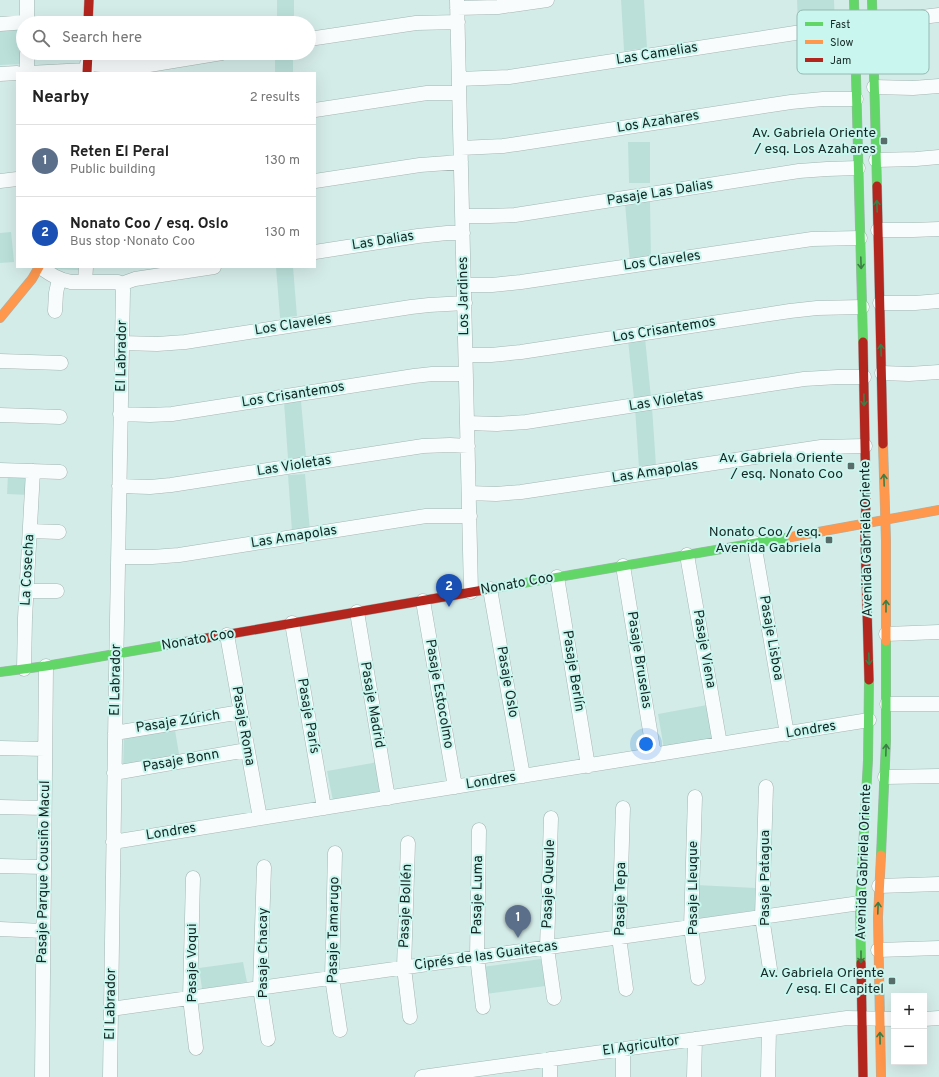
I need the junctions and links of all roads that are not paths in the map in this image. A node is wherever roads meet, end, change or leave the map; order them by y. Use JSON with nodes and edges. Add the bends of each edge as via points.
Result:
{"nodes":[{"id":1,"x":27,"y":0,"type":"edge"},
{"id":2,"x":89,"y":0,"type":"edge"},
{"id":3,"x":547,"y":0,"type":"edge"},
{"id":4,"x":457,"y":4,"type":"edge"},
{"id":5,"x":939,"y":15,"type":"edge"},
{"id":6,"x":27,"y":16,"type":"edge"},
{"id":7,"x":88,"y":16,"type":"edge"},
{"id":8,"x":929,"y":16,"type":"edge"},
{"id":9,"x":458,"y":22,"type":"junction"},
{"id":10,"x":16,"y":23,"type":"edge"},
{"id":11,"x":0,"y":24,"type":"edge"},
{"id":12,"x":797,"y":33,"type":"edge"},
{"id":13,"x":316,"y":38,"type":"edge"},
{"id":14,"x":27,"y":60,"type":"edge"},
{"id":15,"x":179,"y":60,"type":"edge"},
{"id":16,"x":87,"y":65,"type":"edge"},
{"id":17,"x":27,"y":72,"type":"edge"},
{"id":18,"x":34,"y":72,"type":"edge"},
{"id":19,"x":16,"y":73,"type":"edge"},
{"id":20,"x":0,"y":74,"type":"edge"},
{"id":21,"x":855,"y":74,"type":"edge"},
{"id":22,"x":874,"y":74,"type":"edge"},
{"id":23,"x":459,"y":79,"type":"junction"},
{"id":24,"x":939,"y":86,"type":"edge"},
{"id":25,"x":874,"y":87,"type":"junction"},
{"id":26,"x":459,"y":93,"type":"junction"},
{"id":27,"x":856,"y":99,"type":"junction"},
{"id":28,"x":316,"y":110,"type":"edge"},
{"id":29,"x":461,"y":155,"type":"junction"},
{"id":30,"x":939,"y":157,"type":"edge"},
{"id":31,"x":876,"y":160,"type":"junction"},
{"id":32,"x":858,"y":168,"type":"junction"},
{"id":33,"x":16,"y":179,"type":"edge"},
{"id":34,"x":0,"y":181,"type":"edge"},
{"id":35,"x":316,"y":181,"type":"edge"},
{"id":36,"x":462,"y":216,"type":"junction"},
{"id":37,"x":939,"y":229,"type":"edge"},
{"id":38,"x":878,"y":230,"type":"junction"},
{"id":39,"x":457,"y":233,"type":"junction"},
{"id":40,"x":860,"y":238,"type":"junction"},
{"id":41,"x":316,"y":252,"type":"edge"},
{"id":42,"x":39,"y":268,"type":"edge"},
{"id":43,"x":42,"y":268,"type":"edge"},
{"id":44,"x":86,"y":268,"type":"edge"},
{"id":45,"x":207,"y":268,"type":"edge"},
{"id":46,"x":58,"y":279,"type":"junction"},
{"id":47,"x":85,"y":282,"type":"junction"},
{"id":48,"x":121,"y":284,"type":"junction"},
{"id":49,"x":464,"y":286,"type":"junction"},
{"id":50,"x":939,"y":301,"type":"edge"},
{"id":51,"x":464,"y":303,"type":"junction"},
{"id":52,"x":880,"y":303,"type":"junction"},
{"id":53,"x":862,"y":307,"type":"junction"},
{"id":54,"x":54,"y":311,"type":"dead end"},
{"id":55,"x":0,"y":318,"type":"edge"},
{"id":56,"x":122,"y":343,"type":"junction"},
{"id":57,"x":466,"y":355,"type":"junction"},
{"id":58,"x":0,"y":361,"type":"edge"},
{"id":59,"x":61,"y":363,"type":"dead end"},
{"id":60,"x":939,"y":372,"type":"edge"},
{"id":61,"x":882,"y":373,"type":"junction"},
{"id":62,"x":466,"y":374,"type":"junction"},
{"id":63,"x":864,"y":377,"type":"junction"},
{"id":64,"x":120,"y":414,"type":"junction"},
{"id":65,"x":0,"y":415,"type":"edge"},
{"id":66,"x":60,"y":417,"type":"dead end"},
{"id":67,"x":467,"y":423,"type":"junction"},
{"id":68,"x":468,"y":446,"type":"junction"},
{"id":69,"x":865,"y":446,"type":"junction"},
{"id":70,"x":0,"y":470,"type":"edge"},
{"id":71,"x":33,"y":471,"type":"junction"},
{"id":72,"x":60,"y":472,"type":"dead end"},
{"id":73,"x":119,"y":486,"type":"junction"},
{"id":74,"x":469,"y":493,"type":"junction"},
{"id":75,"x":939,"y":510,"type":"edge"},
{"id":76,"x":470,"y":516,"type":"junction"},
{"id":77,"x":885,"y":519,"type":"junction"},
{"id":78,"x":866,"y":522,"type":"junction"},
{"id":79,"x":30,"y":531,"type":"junction"},
{"id":80,"x":59,"y":532,"type":"dead end"},
{"id":81,"x":754,"y":543,"type":"junction"},
{"id":82,"x":687,"y":555,"type":"junction"},
{"id":83,"x":118,"y":557,"type":"junction"},
{"id":84,"x":623,"y":566,"type":"junction"},
{"id":85,"x":557,"y":577,"type":"junction"},
{"id":86,"x":490,"y":589,"type":"junction"},
{"id":87,"x":27,"y":591,"type":"junction"},
{"id":88,"x":57,"y":591,"type":"dead end"},
{"id":89,"x":471,"y":592,"type":"junction"},
{"id":90,"x":423,"y":601,"type":"junction"},
{"id":91,"x":357,"y":612,"type":"junction"},
{"id":92,"x":292,"y":624,"type":"junction"},
{"id":93,"x":939,"y":632,"type":"edge"},
{"id":94,"x":886,"y":634,"type":"junction"},
{"id":95,"x":227,"y":635,"type":"junction"},
{"id":96,"x":116,"y":654,"type":"junction"},
{"id":97,"x":46,"y":666,"type":"junction"},
{"id":98,"x":24,"y":670,"type":"junction"},
{"id":99,"x":0,"y":672,"type":"edge"},
{"id":100,"x":887,"y":704,"type":"junction"},
{"id":101,"x":939,"y":704,"type":"edge"},
{"id":102,"x":241,"y":712,"type":"junction"},
{"id":103,"x":869,"y":720,"type":"junction"},
{"id":104,"x":115,"y":732,"type":"junction"},
{"id":105,"x":787,"y":734,"type":"junction"},
{"id":106,"x":720,"y":744,"type":"junction"},
{"id":107,"x":0,"y":748,"type":"edge"},
{"id":108,"x":45,"y":748,"type":"junction"},
{"id":109,"x":247,"y":750,"type":"junction"},
{"id":110,"x":654,"y":755,"type":"junction"},
{"id":111,"x":588,"y":766,"type":"junction"},
{"id":112,"x":114,"y":773,"type":"junction"},
{"id":113,"x":523,"y":776,"type":"junction"},
{"id":114,"x":939,"y":776,"type":"edge"},
{"id":115,"x":885,"y":777,"type":"junction"},
{"id":116,"x":455,"y":787,"type":"junction"},
{"id":117,"x":766,"y":788,"type":"dead end"},
{"id":118,"x":695,"y":797,"type":"dead end"},
{"id":119,"x":388,"y":798,"type":"junction"},
{"id":120,"x":0,"y":807,"type":"edge"},
{"id":121,"x":44,"y":808,"type":"junction"},
{"id":122,"x":324,"y":808,"type":"junction"},
{"id":123,"x":623,"y":808,"type":"dead end"},
{"id":124,"x":260,"y":818,"type":"junction"},
{"id":125,"x":551,"y":818,"type":"dead end"},
{"id":126,"x":479,"y":830,"type":"dead end"},
{"id":127,"x":113,"y":842,"type":"junction"},
{"id":128,"x":408,"y":843,"type":"dead end"},
{"id":129,"x":335,"y":853,"type":"dead end"},
{"id":130,"x":0,"y":866,"type":"edge"},
{"id":131,"x":264,"y":866,"type":"dead end"},
{"id":132,"x":44,"y":867,"type":"junction"},
{"id":133,"x":193,"y":878,"type":"dead end"},
{"id":134,"x":939,"y":884,"type":"edge"},
{"id":135,"x":879,"y":886,"type":"junction"},
{"id":136,"x":860,"y":903,"type":"junction"},
{"id":137,"x":762,"y":917,"type":"junction"},
{"id":138,"x":691,"y":927,"type":"junction"},
{"id":139,"x":0,"y":929,"type":"edge"},
{"id":140,"x":43,"y":930,"type":"junction"},
{"id":141,"x":619,"y":937,"type":"junction"},
{"id":142,"x":547,"y":948,"type":"junction"},
{"id":143,"x":939,"y":948,"type":"edge"},
{"id":144,"x":878,"y":950,"type":"junction"},
{"id":145,"x":477,"y":957,"type":"junction"},
{"id":146,"x":404,"y":968,"type":"junction"},
{"id":147,"x":770,"y":968,"type":"dead end"},
{"id":148,"x":332,"y":978,"type":"junction"},
{"id":149,"x":698,"y":978,"type":"dead end"},
{"id":150,"x":260,"y":988,"type":"junction"},
{"id":151,"x":626,"y":988,"type":"dead end"},
{"id":152,"x":190,"y":998,"type":"junction"},
{"id":153,"x":554,"y":998,"type":"dead end"},
{"id":154,"x":483,"y":1007,"type":"dead end"},
{"id":155,"x":111,"y":1009,"type":"junction"},
{"id":156,"x":410,"y":1018,"type":"dead end"},
{"id":157,"x":861,"y":1018,"type":"junction"},
{"id":158,"x":939,"y":1018,"type":"edge"},
{"id":159,"x":880,"y":1019,"type":"junction"},
{"id":160,"x":927,"y":1019,"type":"edge"},
{"id":161,"x":891,"y":1020,"type":"edge"},
{"id":162,"x":769,"y":1029,"type":"junction"},
{"id":163,"x":340,"y":1030,"type":"dead end"},
{"id":164,"x":268,"y":1038,"type":"dead end"},
{"id":165,"x":695,"y":1039,"type":"junction"},
{"id":166,"x":196,"y":1048,"type":"dead end"},
{"id":167,"x":623,"y":1049,"type":"junction"},
{"id":168,"x":550,"y":1059,"type":"junction"},
{"id":169,"x":478,"y":1073,"type":"edge"},
{"id":170,"x":42,"y":1077,"type":"edge"},
{"id":171,"x":110,"y":1077,"type":"edge"},
{"id":172,"x":422,"y":1077,"type":"edge"},
{"id":173,"x":550,"y":1077,"type":"edge"},
{"id":174,"x":623,"y":1077,"type":"edge"},
{"id":175,"x":694,"y":1077,"type":"edge"},
{"id":176,"x":768,"y":1077,"type":"edge"},
{"id":177,"x":863,"y":1077,"type":"edge"},
{"id":178,"x":881,"y":1077,"type":"edge"}],
"edges":[{"from":1,"to":6,"type":"street"},
{"from":2,"to":7,"type":"main road"},
{"from":3,"to":4,"type":"street","via":[[498,7]]},
{"from":4,"to":9,"type":"street","name":"Los Jardines"},
{"from":5,"to":8,"type":"street"},
{"from":9,"to":13,"type":"street","via":[[416,23]]},
{"from":9,"to":23,"type":"street","name":"Los Jardines"},
{"from":10,"to":11,"type":"street"},
{"from":12,"to":23,"type":"street","name":"Las Camelias","via":[[509,77]]},
{"from":14,"to":17,"type":"street"},
{"from":15,"to":16,"type":"street","via":[[149,65]]},
{"from":16,"to":18,"type":"street"},
{"from":19,"to":20,"type":"street"},
{"from":21,"to":27,"type":"main road","name":"Avenida Gabriela Oriente"},
{"from":22,"to":25,"type":"main road","name":"Avenida Gabriela Oriente"},
{"from":23,"to":26,"type":"street","name":"Los Jardines"},
{"from":24,"to":25,"type":"street"},
{"from":25,"to":31,"type":"main road","name":"Avenida Gabriela Oriente"},
{"from":26,"to":28,"type":"street","via":[[427,93]]},
{"from":26,"to":29,"type":"street","name":"Los Jardines"},
{"from":27,"to":29,"type":"street","name":"Los Azahares","via":[[791,102],[496,146]]},
{"from":27,"to":32,"type":"main road","name":"Avenida Gabriela Oriente"},
{"from":29,"to":35,"type":"street","name":"Los Azahares","via":[[420,165]]},
{"from":29,"to":36,"type":"street","name":"Los Jardines"},
{"from":30,"to":31,"type":"street"},
{"from":38,"to":31,"type":"main road","name":"Avenida Gabriela Oriente","one_way":true},
{"from":32,"to":36,"type":"street","name":"Pasaje Las Dalias","via":[[799,171],[515,215]]},
{"from":32,"to":40,"type":"main road","name":"Avenida Gabriela Oriente"},
{"from":33,"to":34,"type":"street"},
{"from":36,"to":39,"type":"street","name":"Los Jardines"},
{"from":37,"to":38,"type":"street"},
{"from":38,"to":52,"type":"main road","name":"Avenida Gabriela Oriente"},
{"from":39,"to":41,"type":"street","name":"Las Dalias","via":[[418,236]]},
{"from":39,"to":49,"type":"street","name":"Los Jardines"},
{"from":40,"to":49,"type":"street","name":"Los Claveles","via":[[812,239],[521,282]]},
{"from":40,"to":53,"type":"main road","name":"Avenida Gabriela Oriente","one_way":true},
{"from":42,"to":55,"type":"main road"},
{"from":43,"to":46,"type":"street"},
{"from":44,"to":47,"type":"street"},
{"from":45,"to":48,"type":"street","via":[[135,279]]},
{"from":46,"to":47,"type":"street"},
{"from":46,"to":54,"type":"street"},
{"from":47,"to":48,"type":"street"},
{"from":48,"to":56,"type":"street","name":"El Labrador"},
{"from":49,"to":51,"type":"street","name":"Los Jardines"},
{"from":50,"to":52,"type":"street"},
{"from":51,"to":56,"type":"street","name":"Los Claveles","via":[[411,307],[186,342]]},
{"from":51,"to":57,"type":"street","name":"Los Jardines"},
{"from":61,"to":52,"type":"main road","name":"Avenida Gabriela Oriente","one_way":true},
{"from":53,"to":57,"type":"street","name":"Los Crisantemos","via":[[790,311],[521,352]]},
{"from":53,"to":63,"type":"main road","name":"Avenida Gabriela Oriente"},
{"from":56,"to":64,"type":"street","name":"El Labrador"},
{"from":57,"to":62,"type":"street","name":"Los Jardines"},
{"from":58,"to":59,"type":"street"},
{"from":60,"to":61,"type":"street"},
{"from":77,"to":61,"type":"main road","name":"Avenida Gabriela Oriente","one_way":true},
{"from":62,"to":64,"type":"street","name":"Los Crisantemos","via":[[414,376],[172,414]]},
{"from":62,"to":67,"type":"street","name":"Los Jardines"},
{"from":63,"to":67,"type":"street","name":"Las Violetas","via":[[804,379],[526,422]]},
{"from":63,"to":69,"type":"main road","name":"Avenida Gabriela Oriente","one_way":true},
{"from":64,"to":73,"type":"street","name":"El Labrador"},
{"from":65,"to":66,"type":"street"},
{"from":67,"to":68,"type":"street","name":"Los Jardines"},
{"from":68,"to":73,"type":"street","name":"Las Violetas","via":[[423,446],[165,486]]},
{"from":68,"to":74,"type":"street","name":"Los Jardines"},
{"from":69,"to":74,"type":"street","name":"Las Amapolas","via":[[815,447],[521,492]]},
{"from":69,"to":78,"type":"main road","name":"Avenida Gabriela Oriente"},
{"from":70,"to":71,"type":"street"},
{"from":71,"to":72,"type":"street"},
{"from":71,"to":79,"type":"street","name":"La Cosecha"},
{"from":73,"to":83,"type":"street","name":"El Labrador"},
{"from":74,"to":76,"type":"street","name":"Los Jardines"},
{"from":75,"to":77,"type":"main road","name":"Nonato Coo"},
{"from":76,"to":83,"type":"street","name":"Las Amapolas","via":[[426,516],[166,557]]},
{"from":76,"to":89,"type":"street","name":"Los Jardines"},
{"from":77,"to":78,"type":"main road","name":"Nonato Coo"},
{"from":94,"to":77,"type":"main road","name":"Avenida Gabriela Oriente","one_way":true},
{"from":78,"to":81,"type":"main road","name":"Nonato Coo"},
{"from":78,"to":103,"type":"main road","name":"Avenida Gabriela Oriente","one_way":true},
{"from":79,"to":80,"type":"street"},
{"from":79,"to":87,"type":"street","name":"La Cosecha"},
{"from":81,"to":82,"type":"main road","name":"Nonato Coo"},
{"from":81,"to":105,"type":"street","name":"Pasaje Lisboa"},
{"from":82,"to":84,"type":"main road","name":"Nonato Coo"},
{"from":82,"to":106,"type":"street","name":"Pasaje Viena"},
{"from":83,"to":96,"type":"street","name":"El Labrador"},
{"from":84,"to":85,"type":"main road","name":"Nonato Coo"},
{"from":84,"to":110,"type":"street","name":"Pasaje Bruselas"},
{"from":85,"to":86,"type":"main road","name":"Nonato Coo"},
{"from":85,"to":111,"type":"street","name":"Pasaje Berlín"},
{"from":86,"to":89,"type":"main road","name":"Nonato Coo"},
{"from":86,"to":113,"type":"street","name":"Pasaje Oslo"},
{"from":87,"to":88,"type":"street"},
{"from":87,"to":98,"type":"street","name":"La Cosecha"},
{"from":89,"to":90,"type":"main road","name":"Nonato Coo"},
{"from":90,"to":91,"type":"main road","name":"Nonato Coo"},
{"from":90,"to":116,"type":"street","name":"Pasaje Estocolmo"},
{"from":91,"to":92,"type":"main road","name":"Nonato Coo"},
{"from":91,"to":119,"type":"street","name":"Pasaje Madrid"},
{"from":92,"to":95,"type":"main road","name":"Nonato Coo"},
{"from":92,"to":122,"type":"street","name":"Pasaje París"},
{"from":93,"to":94,"type":"street"},
{"from":94,"to":100,"type":"main road","name":"Avenida Gabriela Oriente"},
{"from":95,"to":96,"type":"main road","name":"Nonato Coo"},
{"from":95,"to":102,"type":"street","name":"Pasaje Roma"},
{"from":96,"to":97,"type":"main road","name":"Nonato Coo"},
{"from":96,"to":104,"type":"street","name":"El Labrador"},
{"from":97,"to":98,"type":"main road","name":"Nonato Coo"},
{"from":97,"to":108,"type":"street","name":"Pasaje Parque Cousiño Macul"},
{"from":98,"to":99,"type":"main road","name":"Nonato Coo"},
{"from":100,"to":101,"type":"street"},
{"from":115,"to":100,"type":"main road","name":"Avenida Gabriela Oriente","one_way":true},
{"from":102,"to":104,"type":"street","name":"Pasaje Zúrich"},
{"from":102,"to":109,"type":"street","name":"Pasaje Roma"},
{"from":103,"to":105,"type":"street","name":"Londres"},
{"from":103,"to":136,"type":"main road","name":"Avenida Gabriela Oriente"},
{"from":104,"to":112,"type":"street","name":"El Labrador"},
{"from":105,"to":106,"type":"street","name":"Londres"},
{"from":106,"to":110,"type":"street","name":"Londres"},
{"from":107,"to":108,"type":"street"},
{"from":108,"to":121,"type":"street","name":"Pasaje Parque Cousiño Macul"},
{"from":109,"to":112,"type":"street","name":"Pasaje Bonn"},
{"from":109,"to":124,"type":"street","name":"Pasaje Roma"},
{"from":110,"to":111,"type":"street","name":"Londres"},
{"from":111,"to":113,"type":"street","name":"Londres"},
{"from":112,"to":127,"type":"street","name":"El Labrador"},
{"from":113,"to":116,"type":"street","name":"Londres"},
{"from":114,"to":115,"type":"street"},
{"from":115,"to":135,"type":"main road","name":"Avenida Gabriela Oriente"},
{"from":116,"to":119,"type":"street","name":"Londres"},
{"from":117,"to":137,"type":"street","name":"Pasaje Patagua"},
{"from":118,"to":138,"type":"street","name":"Pasaje Lleuque"},
{"from":119,"to":122,"type":"street","name":"Londres"},
{"from":120,"to":121,"type":"street"},
{"from":121,"to":132,"type":"street","name":"Pasaje Parque Cousiño Macul"},
{"from":122,"to":124,"type":"street","name":"Londres"},
{"from":123,"to":141,"type":"street","name":"Pasaje Tepa"},
{"from":124,"to":127,"type":"street","name":"Londres"},
{"from":125,"to":142,"type":"street","name":"Pasaje Queule"},
{"from":126,"to":145,"type":"street","name":"Pasaje Luma"},
{"from":127,"to":155,"type":"street","name":"El Labrador"},
{"from":128,"to":146,"type":"street","name":"Pasaje Bollén"},
{"from":129,"to":148,"type":"street","name":"Pasaje Tamarugo"},
{"from":130,"to":132,"type":"street"},
{"from":131,"to":150,"type":"street","name":"Pasaje Chacay"},
{"from":132,"to":140,"type":"street","name":"Pasaje Parque Cousiño Macul"},
{"from":133,"to":152,"type":"street","name":"Pasaje Voqui"},
{"from":134,"to":135,"type":"street"},
{"from":144,"to":135,"type":"main road","name":"Avenida Gabriela Oriente","one_way":true},
{"from":136,"to":137,"type":"street","name":"Ciprés de las Guaitecas"},
{"from":136,"to":157,"type":"main road","name":"Avenida Gabriela Oriente","one_way":true},
{"from":137,"to":138,"type":"street","name":"Ciprés de las Guaitecas"},
{"from":137,"to":147,"type":"street","name":"Pasaje Patagua"},
{"from":138,"to":141,"type":"street","name":"Ciprés de las Guaitecas"},
{"from":138,"to":149,"type":"street","name":"Pasaje Lleuque"},
{"from":139,"to":140,"type":"street"},
{"from":140,"to":170,"type":"street","name":"Pasaje Parque Cousiño Macul"},
{"from":141,"to":142,"type":"street","name":"Ciprés de las Guaitecas"},
{"from":141,"to":151,"type":"street","name":"Pasaje Tepa"},
{"from":142,"to":145,"type":"street","name":"Ciprés de las Guaitecas"},
{"from":142,"to":153,"type":"street","name":"Pasaje Queule"},
{"from":143,"to":144,"type":"street"},
{"from":144,"to":159,"type":"main road","name":"Avenida Gabriela Oriente"},
{"from":145,"to":146,"type":"street","name":"Ciprés de las Guaitecas"},
{"from":145,"to":154,"type":"street","name":"Pasaje Luma"},
{"from":146,"to":148,"type":"street","name":"Ciprés de las Guaitecas"},
{"from":146,"to":156,"type":"street","name":"Pasaje Bollén"},
{"from":148,"to":150,"type":"street","name":"Ciprés de las Guaitecas"},
{"from":148,"to":163,"type":"street","name":"Pasaje Tamarugo"},
{"from":150,"to":152,"type":"street","name":"Ciprés de las Guaitecas"},
{"from":150,"to":164,"type":"street","name":"Pasaje Chacay"},
{"from":152,"to":155,"type":"street","name":"Ciprés de las Guaitecas"},
{"from":152,"to":166,"type":"street","name":"Pasaje Voqui"},
{"from":155,"to":171,"type":"street","name":"El Labrador"},
{"from":157,"to":159,"type":"street","name":"El Agricultor"},
{"from":157,"to":162,"type":"street","name":"El Agricultor"},
{"from":157,"to":177,"type":"main road","name":"Avenida Gabriela Oriente"},
{"from":158,"to":160,"type":"street"},
{"from":159,"to":161,"type":"street","name":"El Agricultor"},
{"from":178,"to":159,"type":"main road","name":"Avenida Gabriela Oriente","one_way":true},
{"from":162,"to":165,"type":"street","name":"El Agricultor"},
{"from":162,"to":176,"type":"street"},
{"from":165,"to":167,"type":"street","name":"El Agricultor"},
{"from":165,"to":175,"type":"street"},
{"from":167,"to":168,"type":"street","name":"El Agricultor"},
{"from":167,"to":174,"type":"street"},
{"from":168,"to":169,"type":"street","name":"El Agricultor"},
{"from":168,"to":173,"type":"street"},
{"from":169,"to":172,"type":"street","name":"El Agricultor"}]}
